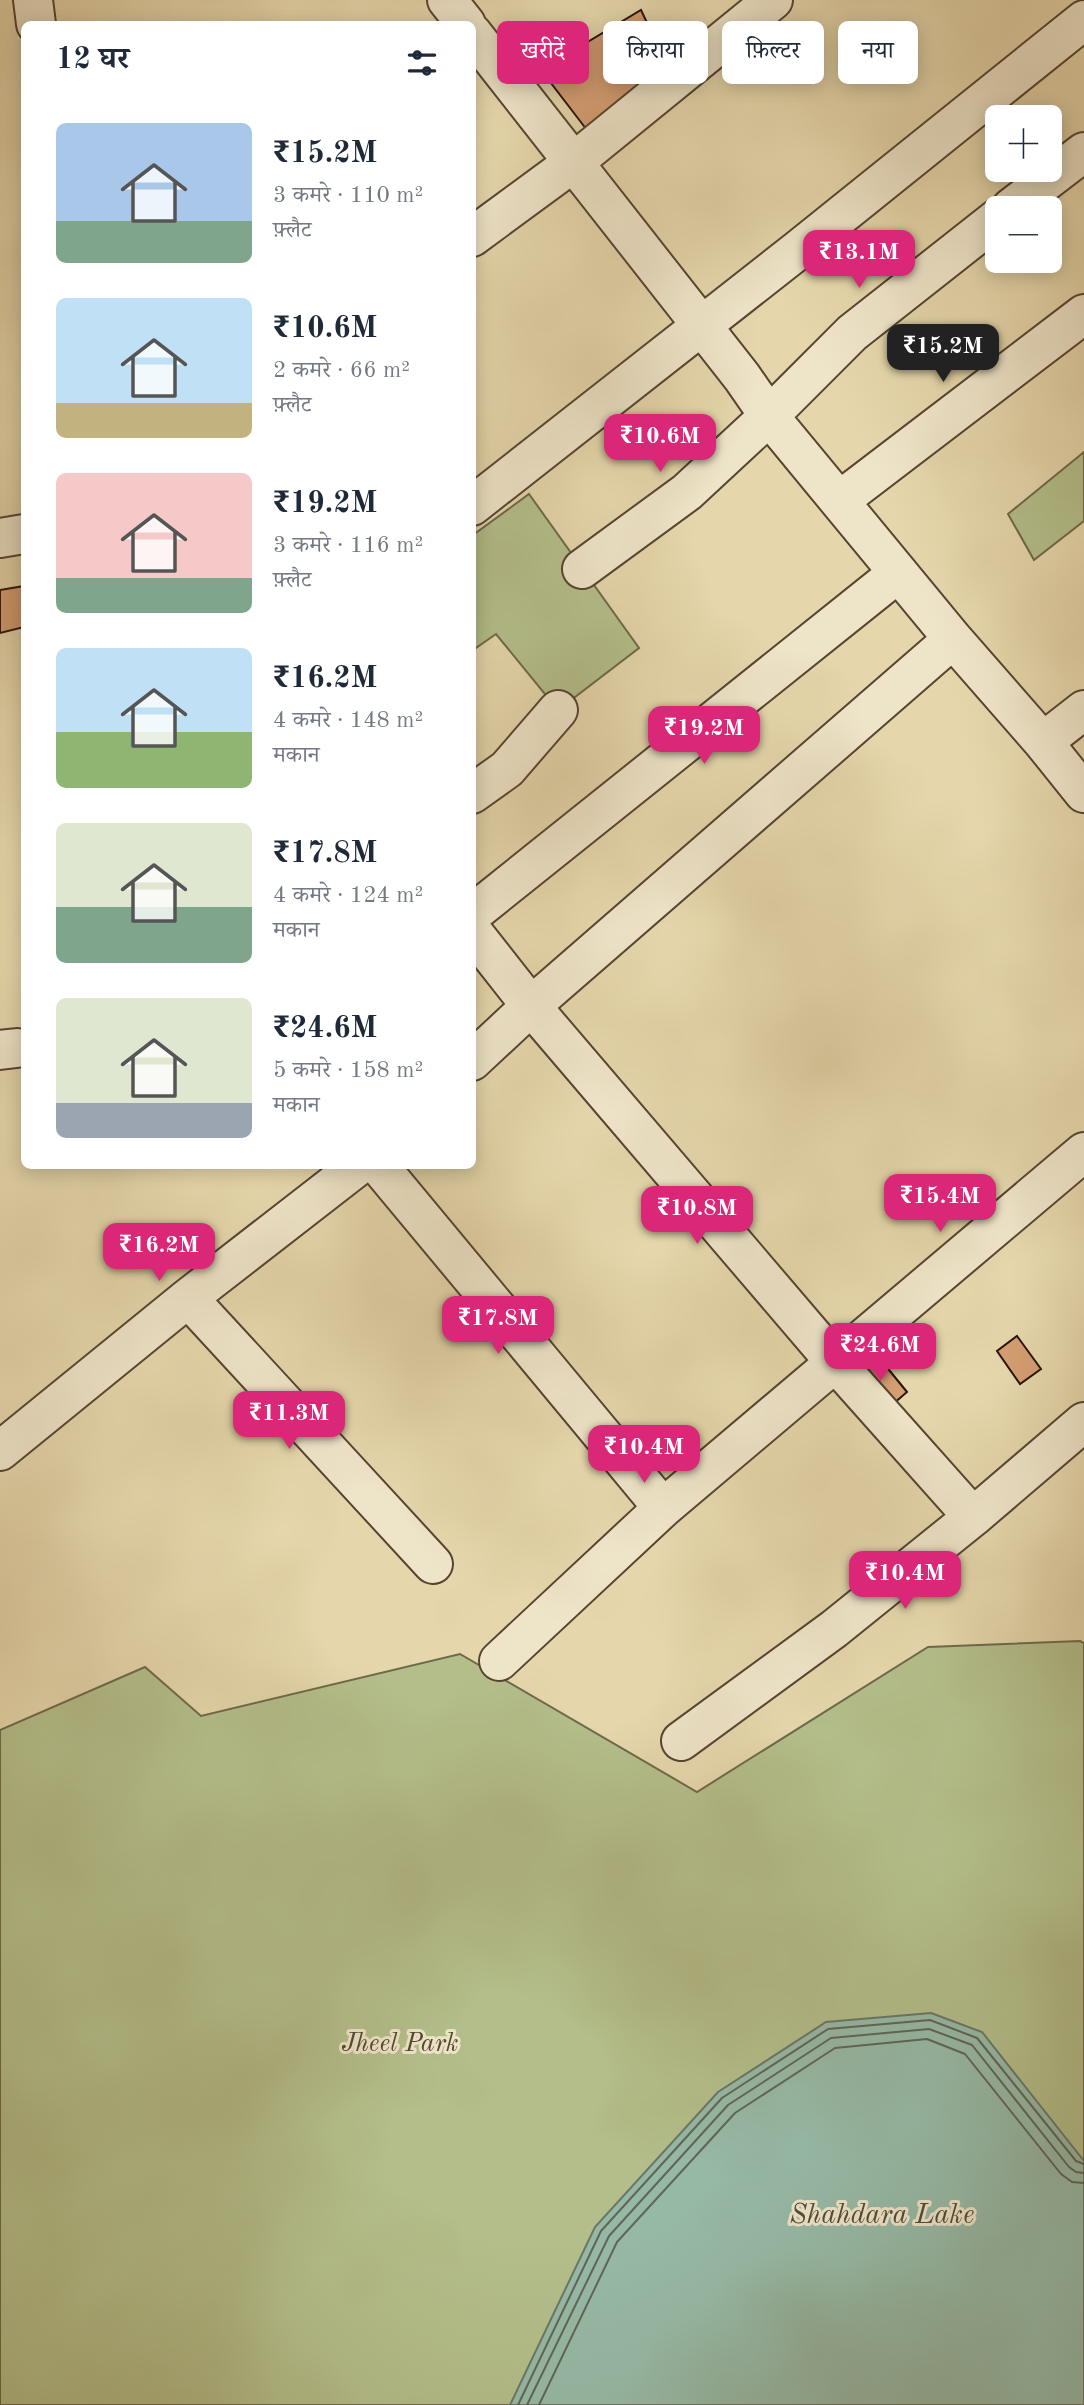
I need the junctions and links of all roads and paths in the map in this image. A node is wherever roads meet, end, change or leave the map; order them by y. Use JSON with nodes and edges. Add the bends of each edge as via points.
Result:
{"nodes":[{"id":1,"x":33,"y":0,"type":"edge"},
{"id":2,"x":447,"y":0,"type":"edge"},
{"id":3,"x":773,"y":0,"type":"edge"},
{"id":4,"x":1084,"y":20,"type":"edge"},
{"id":5,"x":36,"y":21,"type":"edge"},
{"id":6,"x":464,"y":21,"type":"edge"},
{"id":7,"x":476,"y":38,"type":"edge"},
{"id":8,"x":1084,"y":152,"type":"edge"},
{"id":9,"x":574,"y":162,"type":"junction"},
{"id":10,"x":1027,"y":196,"type":"edge"},
{"id":11,"x":985,"y":228,"type":"edge"},
{"id":12,"x":476,"y":234,"type":"edge"},
{"id":13,"x":1084,"y":314,"type":"edge"},
{"id":14,"x":702,"y":327,"type":"junction"},
{"id":15,"x":769,"y":416,"type":"junction"},
{"id":16,"x":839,"y":501,"type":"junction"},
{"id":17,"x":476,"y":503,"type":"edge"},
{"id":18,"x":21,"y":534,"type":"edge"},
{"id":19,"x":0,"y":538,"type":"edge"},
{"id":20,"x":582,"y":569,"type":"dead end"},
{"id":21,"x":898,"y":573,"type":"junction"},
{"id":22,"x":953,"y":639,"type":"junction"},
{"id":23,"x":558,"y":710,"type":"dead end"},
{"id":24,"x":1084,"y":710,"type":"edge"},
{"id":25,"x":1043,"y":742,"type":"junction"},
{"id":26,"x":476,"y":791,"type":"edge"},
{"id":27,"x":1084,"y":793,"type":"edge"},
{"id":28,"x":476,"y":911,"type":"edge"},
{"id":29,"x":476,"y":936,"type":"edge"},
{"id":30,"x":531,"y":1006,"type":"junction"},
{"id":31,"x":476,"y":1057,"type":"edge"},
{"id":32,"x":1084,"y":1152,"type":"edge"},
{"id":33,"x":354,"y":1169,"type":"edge"},
{"id":34,"x":381,"y":1169,"type":"edge"},
{"id":35,"x":188,"y":1298,"type":"junction"},
{"id":36,"x":835,"y":1362,"type":"junction"},
{"id":37,"x":1084,"y":1422,"type":"edge"},
{"id":38,"x":0,"y":1451,"type":"edge"},
{"id":39,"x":663,"y":1508,"type":"junction"},
{"id":40,"x":973,"y":1517,"type":"junction"},
{"id":41,"x":433,"y":1563,"type":"dead end"},
{"id":42,"x":499,"y":1661,"type":"dead end"},
{"id":43,"x":681,"y":1741,"type":"dead end"}],
"edges":[{"from":1,"to":5,"type":"street"},
{"from":2,"to":6,"type":"street"},
{"from":3,"to":9,"type":"street"},
{"from":4,"to":14,"type":"street"},
{"from":7,"to":9,"type":"street"},
{"from":8,"to":10,"type":"street"},
{"from":9,"to":12,"type":"street"},
{"from":9,"to":14,"type":"street"},
{"from":11,"to":15,"type":"street","via":[[852,333]]},
{"from":13,"to":16,"type":"street"},
{"from":14,"to":15,"type":"street"},
{"from":14,"to":17,"type":"street"},
{"from":15,"to":16,"type":"street"},
{"from":15,"to":20,"type":"street","via":[[687,492]]},
{"from":16,"to":21,"type":"street"},
{"from":18,"to":19,"type":"street"},
{"from":21,"to":22,"type":"street"},
{"from":21,"to":28,"type":"street"},
{"from":22,"to":25,"type":"street"},
{"from":22,"to":30,"type":"street"},
{"from":23,"to":26,"type":"street","via":[[507,769]]},
{"from":24,"to":25,"type":"street"},
{"from":25,"to":27,"type":"street"},
{"from":29,"to":30,"type":"street"},
{"from":30,"to":31,"type":"street"},
{"from":30,"to":36,"type":"street"},
{"from":32,"to":36,"type":"street"},
{"from":33,"to":35,"type":"street"},
{"from":34,"to":39,"type":"street"},
{"from":35,"to":38,"type":"street"},
{"from":35,"to":41,"type":"street"},
{"from":36,"to":39,"type":"street"},
{"from":36,"to":40,"type":"street"},
{"from":37,"to":40,"type":"street"},
{"from":39,"to":42,"type":"street"},
{"from":40,"to":43,"type":"street","via":[[834,1629]]}]}
